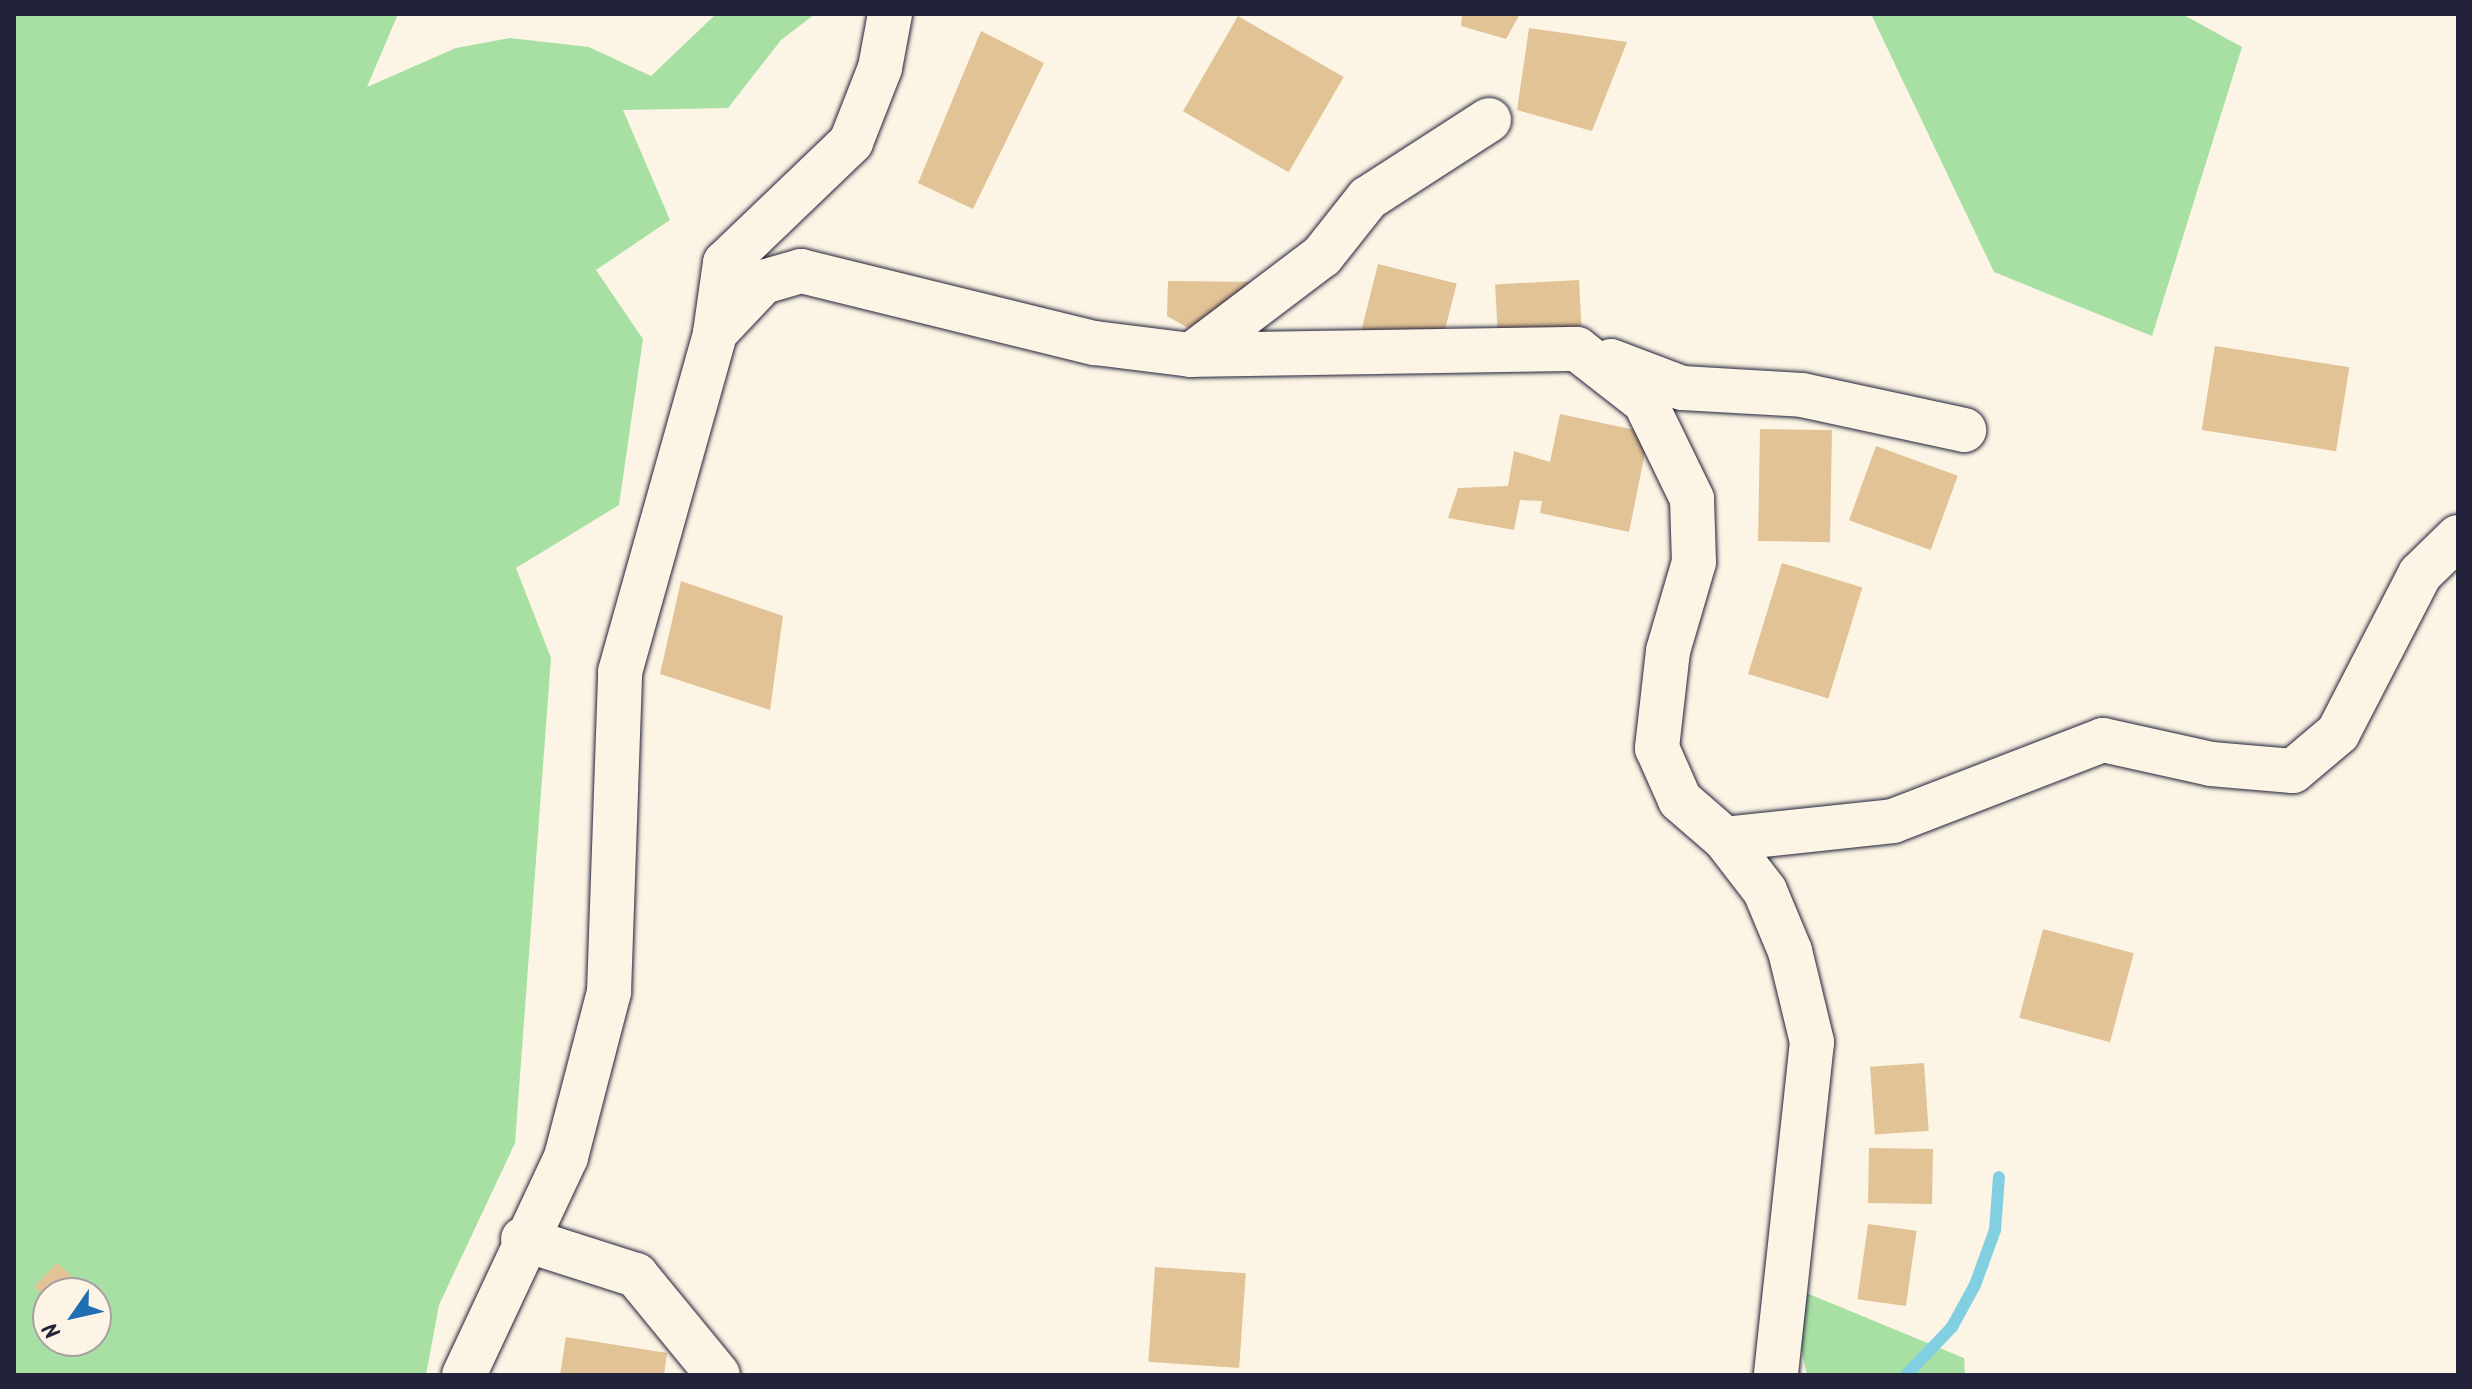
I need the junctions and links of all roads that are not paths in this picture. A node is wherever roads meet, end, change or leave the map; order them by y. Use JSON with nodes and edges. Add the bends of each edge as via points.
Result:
{"nodes":[{"id":1,"x":890,"y":14,"type":"edge"},
{"id":2,"x":1489,"y":120,"type":"dead end"},
{"id":3,"x":715,"y":333,"type":"junction"},
{"id":4,"x":1577,"y":349,"type":"junction"},
{"id":5,"x":1191,"y":355,"type":"junction"},
{"id":6,"x":1964,"y":430,"type":"dead end"},
{"id":7,"x":2458,"y":537,"type":"edge"},
{"id":8,"x":1725,"y":839,"type":"junction"},
{"id":9,"x":523,"y":1239,"type":"junction"},
{"id":10,"x":464,"y":1375,"type":"edge"},
{"id":11,"x":718,"y":1375,"type":"edge"},
{"id":12,"x":1776,"y":1375,"type":"edge"}],
"edges":[{"from":1,"to":3,"type":"street","via":[[880,68],[851,142],[725,263]]},
{"from":2,"to":5,"type":"street","via":[[1368,198],[1322,256]]},
{"from":3,"to":5,"type":"street","via":[[763,282],[801,271],[1095,343]]},
{"from":3,"to":9,"type":"street","via":[[620,672],[609,992],[566,1157]]},
{"from":4,"to":5,"type":"street"},
{"from":4,"to":6,"type":"street","via":[[1682,388],[1802,395]]},
{"from":4,"to":8,"type":"street","via":[[1645,402],[1692,499],[1694,562],[1668,651],[1657,748],[1680,800]]},
{"from":7,"to":8,"type":"street","via":[[2420,574],[2338,733],[2293,771],[2211,764],[2103,740],[1893,821]]},
{"from":8,"to":12,"type":"street","via":[[1765,891],[1790,951],[1812,1042]]},
{"from":9,"to":10,"type":"street"},
{"from":9,"to":11,"type":"street","via":[[636,1275],[695,1356]]}]}
